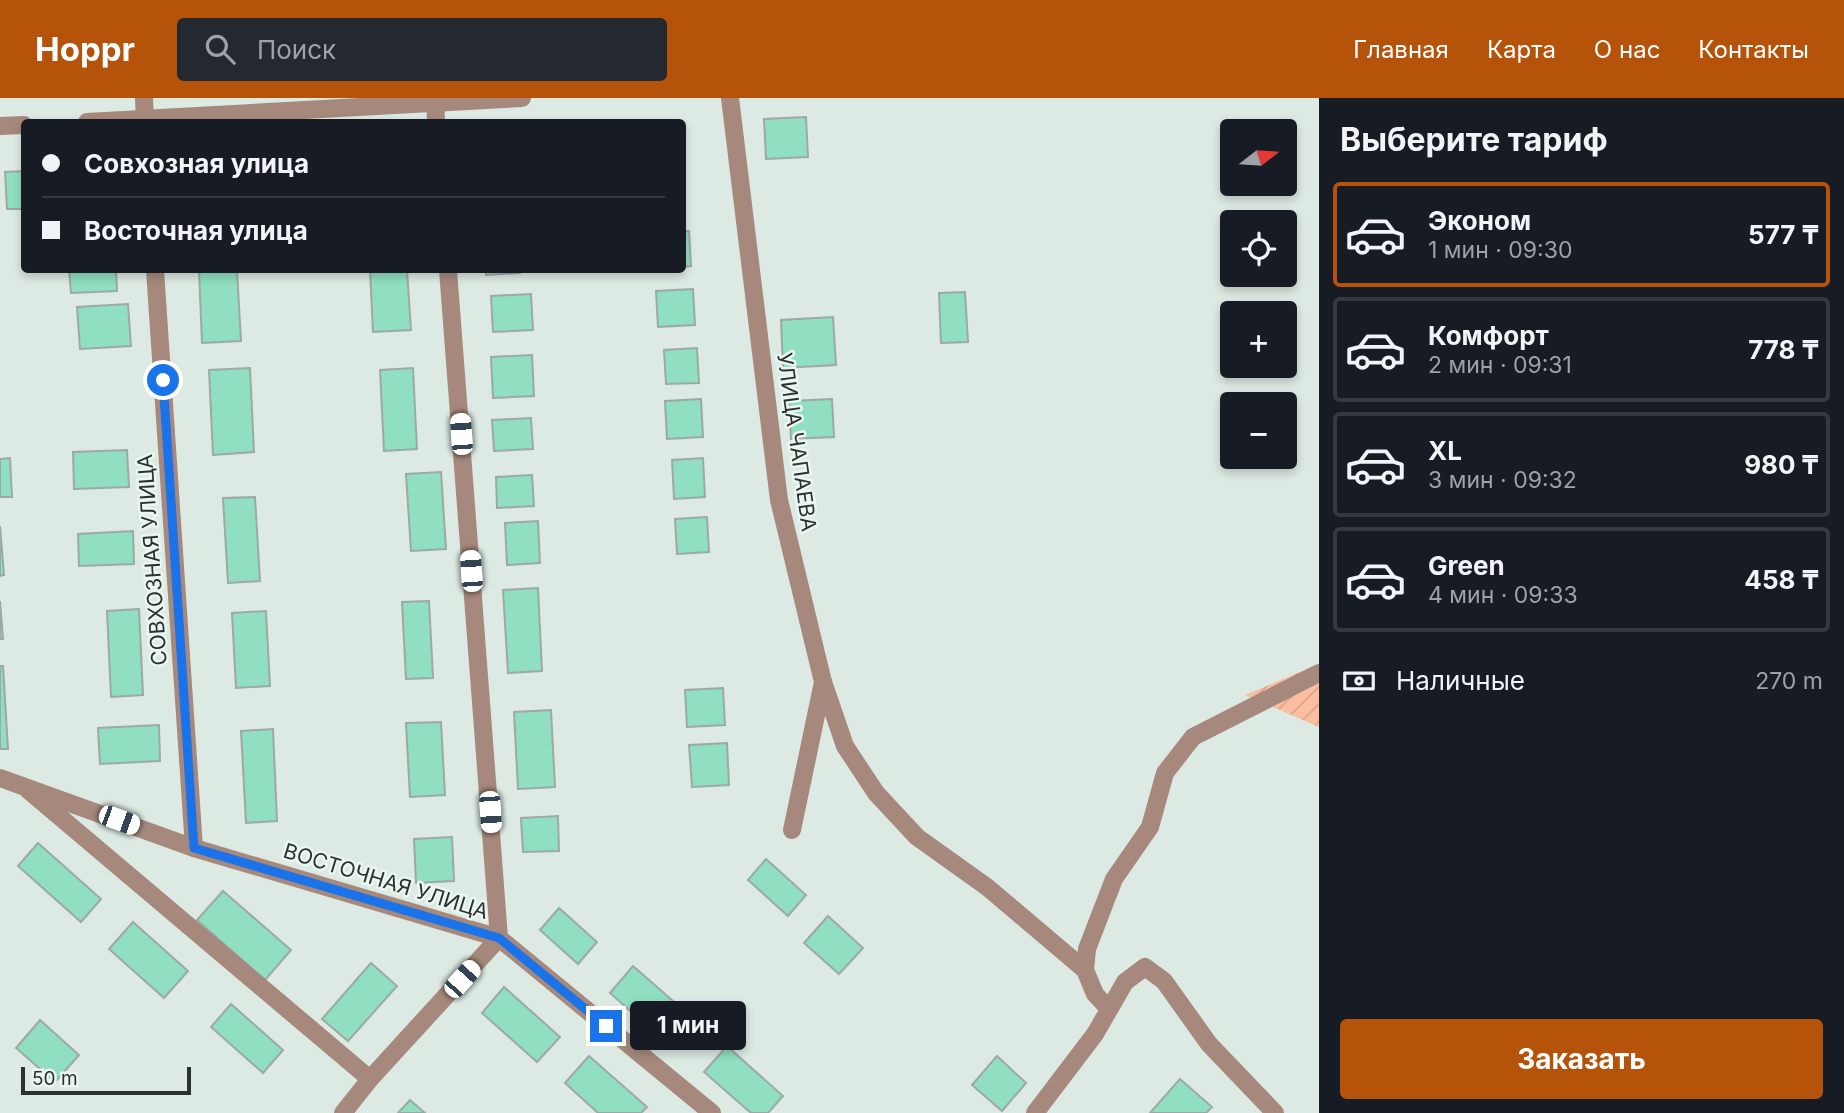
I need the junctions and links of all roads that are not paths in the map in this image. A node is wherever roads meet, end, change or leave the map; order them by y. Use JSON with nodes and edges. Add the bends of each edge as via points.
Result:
{"nodes":[{"id":1,"x":144,"y":98,"type":"edge"},
{"id":2,"x":522,"y":98,"type":"edge"},
{"id":3,"x":730,"y":98,"type":"edge"},
{"id":4,"x":435,"y":101,"type":"edge"},
{"id":5,"x":145,"y":119,"type":"edge"},
{"id":6,"x":174,"y":119,"type":"edge"},
{"id":7,"x":436,"y":119,"type":"edge"},
{"id":8,"x":21,"y":125,"type":"edge"},
{"id":9,"x":0,"y":126,"type":"edge"},
{"id":10,"x":155,"y":273,"type":"edge"},
{"id":11,"x":448,"y":273,"type":"edge"},
{"id":12,"x":1319,"y":673,"type":"edge"},
{"id":13,"x":823,"y":682,"type":"junction"},
{"id":14,"x":0,"y":778,"type":"edge"},
{"id":15,"x":19,"y":782,"type":"junction"},
{"id":16,"x":792,"y":830,"type":"dead end"},
{"id":17,"x":194,"y":848,"type":"junction"},
{"id":18,"x":499,"y":938,"type":"junction"},
{"id":19,"x":1085,"y":970,"type":"junction"},
{"id":20,"x":1108,"y":1008,"type":"junction"},
{"id":21,"x":370,"y":1079,"type":"junction"},
{"id":22,"x":344,"y":1113,"type":"edge"},
{"id":23,"x":712,"y":1113,"type":"edge"},
{"id":24,"x":1035,"y":1113,"type":"edge"},
{"id":25,"x":1275,"y":1113,"type":"edge"}],
"edges":[{"from":1,"to":5,"type":"street"},
{"from":2,"to":4,"type":"street"},
{"from":3,"to":13,"type":"street","name":"УЛИЦА ЧАПАЕВА","via":[[779,500]]},
{"from":4,"to":6,"type":"street"},
{"from":4,"to":7,"type":"street"},
{"from":8,"to":9,"type":"street"},
{"from":10,"to":17,"type":"street","name":"СОВХОЗНАЯ УЛИЦА"},
{"from":11,"to":18,"type":"street"},
{"from":12,"to":19,"type":"street","via":[[1193,737],[1165,773],[1150,827],[1114,879],[1087,949]]},
{"from":13,"to":16,"type":"street","name":"УЛИЦА ЧАПАЕВА"},
{"from":13,"to":19,"type":"street","via":[[845,746],[884,802],[917,837],[987,887]]},
{"from":14,"to":15,"type":"street","name":"ВОСТОЧНАЯ УЛИЦА"},
{"from":15,"to":17,"type":"street","name":"ВОСТОЧНАЯ УЛИЦА"},
{"from":15,"to":21,"type":"street"},
{"from":17,"to":18,"type":"street","name":"ВОСТОЧНАЯ УЛИЦА"},
{"from":18,"to":21,"type":"street"},
{"from":18,"to":23,"type":"street","name":"ВОСТОЧНАЯ УЛИЦА"},
{"from":19,"to":20,"type":"street","via":[[1095,994]]},
{"from":20,"to":24,"type":"street","via":[[1095,1034]]},
{"from":20,"to":25,"type":"street","via":[[1125,982],[1145,967],[1164,981],[1209,1044]]},
{"from":21,"to":22,"type":"street"}]}
